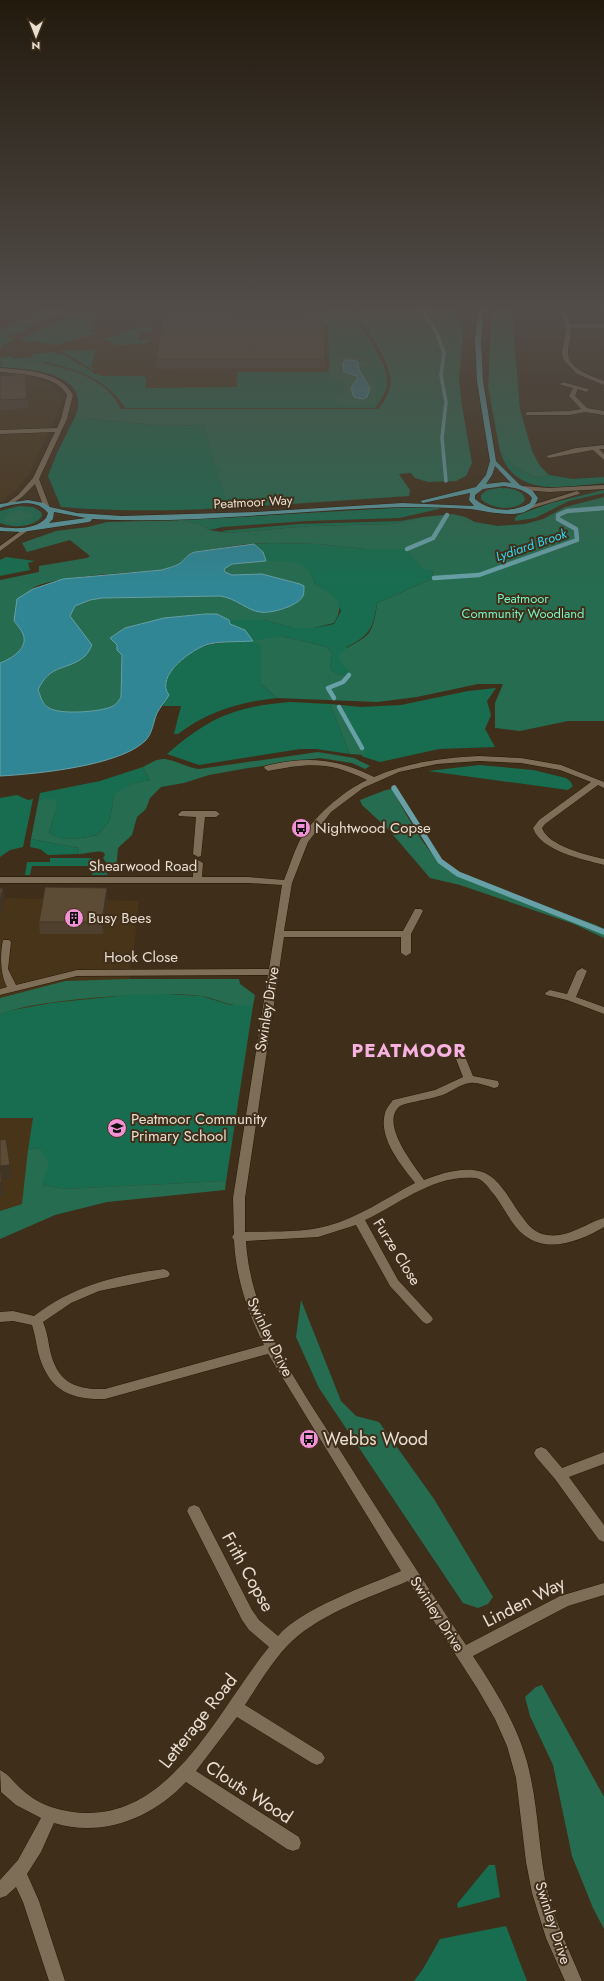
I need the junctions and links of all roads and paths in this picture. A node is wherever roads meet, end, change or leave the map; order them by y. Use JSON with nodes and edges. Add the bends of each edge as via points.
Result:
{"nodes":[{"id":1,"x":70,"y":399,"type":"edge"},
{"id":2,"x":483,"y":399,"type":"edge"},
{"id":3,"x":575,"y":399,"type":"edge"},
{"id":4,"x":585,"y":410,"type":"junction"},
{"id":5,"x":604,"y":413,"type":"edge"},
{"id":6,"x":528,"y":414,"type":"dead end"},
{"id":7,"x":58,"y":430,"type":"junction"},
{"id":8,"x":0,"y":432,"type":"edge"},
{"id":9,"x":604,"y":447,"type":"edge"},
{"id":10,"x":594,"y":448,"type":"junction"},
{"id":11,"x":549,"y":456,"type":"dead end"},
{"id":12,"x":604,"y":458,"type":"edge"},
{"id":13,"x":493,"y":461,"type":"junction"},
{"id":14,"x":36,"y":479,"type":"junction"},
{"id":15,"x":520,"y":487,"type":"junction"},
{"id":16,"x":604,"y":487,"type":"edge"},
{"id":17,"x":479,"y":488,"type":"junction"},
{"id":18,"x":596,"y":488,"type":"junction"},
{"id":19,"x":10,"y":503,"type":"junction"},
{"id":20,"x":401,"y":505,"type":"junction"},
{"id":21,"x":0,"y":506,"type":"edge"},
{"id":22,"x":48,"y":508,"type":"junction"},
{"id":23,"x":526,"y":508,"type":"junction"},
{"id":24,"x":495,"y":510,"type":"junction"},
{"id":25,"x":105,"y":518,"type":"junction"},
{"id":26,"x":37,"y":527,"type":"junction"},
{"id":27,"x":0,"y":529,"type":"edge"},
{"id":28,"x":27,"y":529,"type":"junction"},
{"id":29,"x":0,"y":549,"type":"edge"},
{"id":30,"x":268,"y":768,"type":"dead end"},
{"id":31,"x":371,"y":779,"type":"junction"},
{"id":32,"x":600,"y":783,"type":"edge"},
{"id":33,"x":182,"y":814,"type":"dead end"},
{"id":34,"x":201,"y":814,"type":"junction"},
{"id":35,"x":216,"y":814,"type":"dead end"},
{"id":36,"x":604,"y":862,"type":"edge"},
{"id":37,"x":0,"y":880,"type":"edge"},
{"id":38,"x":197,"y":880,"type":"junction"},
{"id":39,"x":287,"y":883,"type":"junction"},
{"id":40,"x":418,"y":911,"type":"dead end"},
{"id":41,"x":278,"y":934,"type":"junction"},
{"id":42,"x":406,"y":934,"type":"junction"},
{"id":43,"x":6,"y":942,"type":"dead end"},
{"id":44,"x":406,"y":953,"type":"dead end"},
{"id":45,"x":582,"y":971,"type":"dead end"},
{"id":46,"x":273,"y":972,"type":"junction"},
{"id":47,"x":12,"y":988,"type":"junction"},
{"id":48,"x":0,"y":992,"type":"edge"},
{"id":49,"x":550,"y":993,"type":"dead end"},
{"id":50,"x":570,"y":998,"type":"junction"},
{"id":51,"x":604,"y":1011,"type":"edge"},
{"id":52,"x":461,"y":1059,"type":"dead end"},
{"id":53,"x":468,"y":1079,"type":"junction"},
{"id":54,"x":494,"y":1084,"type":"dead end"},
{"id":55,"x":422,"y":1185,"type":"junction"},
{"id":56,"x":358,"y":1218,"type":"junction"},
{"id":57,"x":604,"y":1222,"type":"edge"},
{"id":58,"x":238,"y":1237,"type":"junction"},
{"id":59,"x":164,"y":1274,"type":"dead end"},
{"id":60,"x":0,"y":1316,"type":"edge"},
{"id":61,"x":427,"y":1319,"type":"dead end"},
{"id":62,"x":36,"y":1321,"type":"junction"},
{"id":63,"x":272,"y":1348,"type":"junction"},
{"id":64,"x":541,"y":1453,"type":"dead end"},
{"id":65,"x":604,"y":1458,"type":"edge"},
{"id":66,"x":560,"y":1475,"type":"junction"},
{"id":67,"x":194,"y":1511,"type":"dead end"},
{"id":68,"x":604,"y":1536,"type":"edge"},
{"id":69,"x":411,"y":1573,"type":"junction"},
{"id":70,"x":604,"y":1589,"type":"edge"},
{"id":71,"x":278,"y":1645,"type":"junction"},
{"id":72,"x":463,"y":1654,"type":"junction"},
{"id":73,"x":235,"y":1707,"type":"junction"},
{"id":74,"x":317,"y":1758,"type":"dead end"},
{"id":75,"x":185,"y":1773,"type":"junction"},
{"id":76,"x":0,"y":1778,"type":"edge"},
{"id":77,"x":50,"y":1815,"type":"junction"},
{"id":78,"x":293,"y":1843,"type":"dead end"},
{"id":79,"x":19,"y":1874,"type":"junction"},
{"id":80,"x":0,"y":1890,"type":"edge"},
{"id":81,"x":57,"y":1981,"type":"edge"},
{"id":82,"x":574,"y":1981,"type":"edge"}],
"edges":[{"from":1,"to":7,"type":"street"},
{"from":2,"to":13,"type":"main road"},
{"from":3,"to":4,"type":"street"},
{"from":4,"to":5,"type":"street"},
{"from":4,"to":6,"type":"street","via":[[570,414]]},
{"from":7,"to":8,"type":"street"},
{"from":7,"to":14,"type":"street"},
{"from":9,"to":10,"type":"street"},
{"from":10,"to":11,"type":"street"},
{"from":10,"to":12,"type":"street"},
{"from":13,"to":15,"type":"main road"},
{"from":13,"to":17,"type":"main road","via":[[489,475]]},
{"from":14,"to":19,"type":"street"},
{"from":14,"to":22,"type":"street"},
{"from":15,"to":17,"type":"main road","name":"Peatmoor Way","via":[[498,484]]},
{"from":15,"to":18,"type":"street","via":[[549,490]]},
{"from":15,"to":23,"type":"main road","via":[[531,492],[535,498],[533,504]]},
{"from":16,"to":18,"type":"street"},
{"from":17,"to":20,"type":"main road","name":"Peatmoor Way"},
{"from":17,"to":24,"type":"main road","via":[[472,494],[472,500],[478,505]]},
{"from":18,"to":23,"type":"street"},
{"from":19,"to":21,"type":"main road","name":"Peatmoor Way"},
{"from":19,"to":22,"type":"main road","name":"Peatmoor Way","via":[[32,503]]},
{"from":20,"to":24,"type":"main road","name":"Peatmoor Way","via":[[455,505]]},
{"from":20,"to":25,"type":"main road","name":"Peatmoor Way","via":[[226,515]]},
{"from":22,"to":25,"type":"main road","name":"Peatmoor Way","via":[[63,513]]},
{"from":22,"to":26,"type":"main road","via":[[51,513],[50,519]]},
{"from":23,"to":24,"type":"main road","via":[[515,511]]},
{"from":25,"to":26,"type":"main road","name":"Peatmoor Way"},
{"from":26,"to":28,"type":"main road","name":"Peatmoor Way"},
{"from":27,"to":28,"type":"main road","name":"Peatmoor Way"},
{"from":28,"to":29,"type":"street"},
{"from":30,"to":31,"type":"street","via":[[323,762],[347,767]]},
{"from":31,"to":32,"type":"street","name":"Swinley Drive","via":[[437,761],[491,759],[548,765]]},
{"from":31,"to":39,"type":"street","name":"Swinley Drive","via":[[336,802],[312,828],[295,858]]},
{"from":32,"to":36,"type":"street","via":[[542,822],[537,830],[539,837],[548,842],[575,854]]},
{"from":33,"to":34,"type":"street"},
{"from":34,"to":35,"type":"street"},
{"from":34,"to":38,"type":"street"},
{"from":37,"to":38,"type":"street","name":"Shearwood Road"},
{"from":38,"to":39,"type":"street","name":"Shearwood Road"},
{"from":39,"to":41,"type":"street","name":"Swinley Drive"},
{"from":40,"to":42,"type":"street"},
{"from":41,"to":42,"type":"street"},
{"from":41,"to":46,"type":"street","name":"Swinley Drive"},
{"from":42,"to":44,"type":"street"},
{"from":43,"to":47,"type":"street","via":[[3,970]]},
{"from":45,"to":50,"type":"street"},
{"from":46,"to":47,"type":"street","name":"Hook Close","via":[[83,972]]},
{"from":46,"to":58,"type":"street","name":"Swinley Drive","via":[[239,1198]]},
{"from":47,"to":48,"type":"street","name":"Hook Close"},
{"from":49,"to":50,"type":"street"},
{"from":50,"to":51,"type":"street"},
{"from":52,"to":53,"type":"street"},
{"from":53,"to":54,"type":"street"},
{"from":53,"to":55,"type":"street","via":[[438,1093],[397,1103],[391,1110],[389,1126],[394,1142]]},
{"from":55,"to":56,"type":"street","name":"Furze Close"},
{"from":55,"to":57,"type":"street","name":"Furze Close","via":[[448,1175],[462,1173],[486,1178],[528,1232],[538,1238],[560,1240],[576,1236]]},
{"from":56,"to":58,"type":"street","name":"Furze Close","via":[[329,1230]]},
{"from":56,"to":61,"type":"street","name":"Furze Close","via":[[394,1283]]},
{"from":58,"to":63,"type":"street","name":"Swinley Drive","via":[[249,1298]]},
{"from":59,"to":62,"type":"street","via":[[92,1287],[63,1301]]},
{"from":60,"to":62,"type":"street"},
{"from":62,"to":63,"type":"street","via":[[51,1372],[65,1387],[84,1395],[105,1394]]},
{"from":63,"to":69,"type":"street","name":"Swinley Drive"},
{"from":64,"to":66,"type":"street"},
{"from":65,"to":66,"type":"street"},
{"from":66,"to":68,"type":"street"},
{"from":67,"to":71,"type":"street","name":"Frith Copse","via":[[247,1615],[254,1625]]},
{"from":69,"to":71,"type":"street","name":"Letterage Road","via":[[325,1612],[298,1627]]},
{"from":69,"to":72,"type":"street","name":"Swinley Drive"},
{"from":70,"to":72,"type":"street","name":"Linden Way","via":[[565,1601]]},
{"from":71,"to":73,"type":"street","name":"Letterage Road"},
{"from":72,"to":82,"type":"street","name":"Swinley Drive","via":[[487,1691],[516,1747],[525,1783],[538,1881],[557,1945]]},
{"from":73,"to":74,"type":"street"},
{"from":73,"to":75,"type":"street","name":"Letterage Road"},
{"from":75,"to":77,"type":"street","name":"Letterage Road","via":[[152,1802],[123,1816],[93,1822]]},
{"from":75,"to":78,"type":"street","name":"Clouts Wood"},
{"from":76,"to":77,"type":"street","name":"Letterage Road","via":[[7,1788],[25,1803]]},
{"from":77,"to":79,"type":"street"},
{"from":79,"to":80,"type":"street"},
{"from":79,"to":81,"type":"street","via":[[31,1901]]}]}
